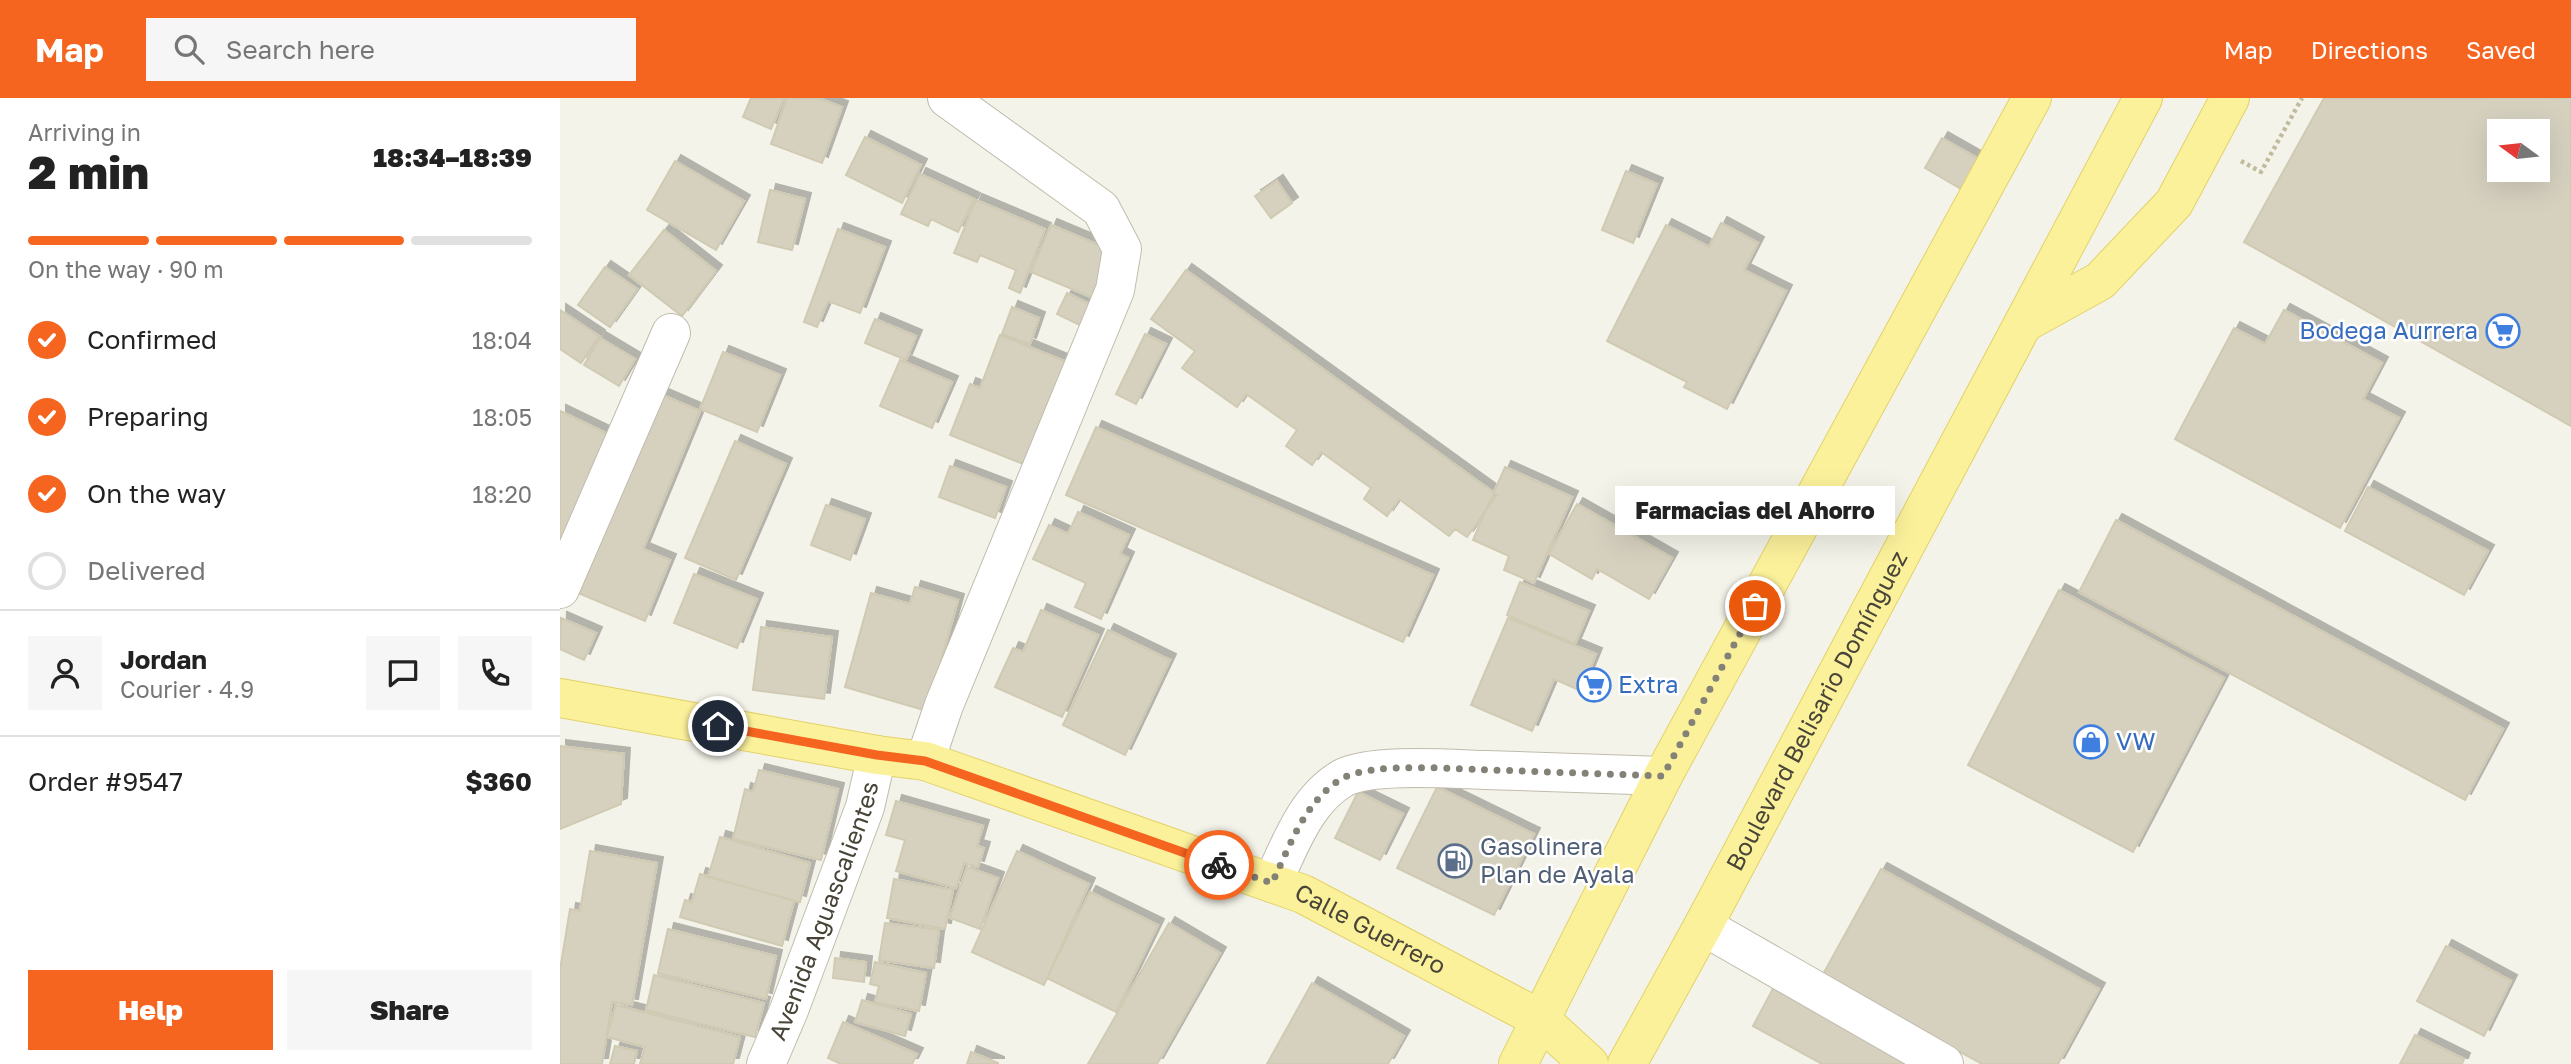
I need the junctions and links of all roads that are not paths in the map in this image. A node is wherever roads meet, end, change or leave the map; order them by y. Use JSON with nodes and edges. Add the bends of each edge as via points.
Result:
{"nodes":[{"id":1,"x":947,"y":98,"type":"edge"},
{"id":2,"x":2032,"y":98,"type":"edge"},
{"id":3,"x":2143,"y":98,"type":"edge"},
{"id":4,"x":2230,"y":98,"type":"edge"},
{"id":5,"x":2024,"y":323,"type":"junction"},
{"id":6,"x":671,"y":333,"type":"dead end"},
{"id":7,"x":560,"y":590,"type":"edge"},
{"id":8,"x":560,"y":698,"type":"edge"},
{"id":9,"x":877,"y":755,"type":"junction"},
{"id":10,"x":925,"y":761,"type":"junction"},
{"id":11,"x":1663,"y":776,"type":"junction"},
{"id":12,"x":1272,"y":883,"type":"junction"},
{"id":13,"x":1703,"y":926,"type":"junction"},
{"id":14,"x":1540,"y":1018,"type":"junction"},
{"id":15,"x":766,"y":1064,"type":"edge"},
{"id":16,"x":1518,"y":1064,"type":"edge"},
{"id":17,"x":1589,"y":1064,"type":"edge"},
{"id":18,"x":1627,"y":1064,"type":"edge"},
{"id":19,"x":1944,"y":1064,"type":"edge"}],
"edges":[{"from":1,"to":10,"type":"street","via":[[1101,209],[1122,249],[1115,290]]},
{"from":2,"to":11,"type":"main road"},
{"from":3,"to":5,"type":"main road","name":"Boulevard Belisario Domínguez"},
{"from":4,"to":5,"type":"main road","via":[[2174,204],[2100,281]]},
{"from":5,"to":13,"type":"main road","name":"Boulevard Belisario Domínguez"},
{"from":6,"to":7,"type":"street"},
{"from":8,"to":9,"type":"main road","name":"Calle Guerrero"},
{"from":9,"to":10,"type":"main road","name":"Calle Guerrero"},
{"from":9,"to":15,"type":"street","name":"Avenida Aguascalientes","via":[[865,807]]},
{"from":10,"to":12,"type":"main road","name":"Calle Guerrero"},
{"from":11,"to":12,"type":"street","via":[[1436,768],[1380,769],[1344,777],[1320,795],[1301,821]]},
{"from":11,"to":14,"type":"main road"},
{"from":12,"to":14,"type":"main road","name":"Calle Guerrero","via":[[1303,894]]},
{"from":13,"to":18,"type":"main road","name":"Boulevard Belisario Domínguez"},
{"from":13,"to":19,"type":"street"},
{"from":14,"to":16,"type":"main road"},
{"from":14,"to":17,"type":"main road","name":"Calle Guerrero"}]}
